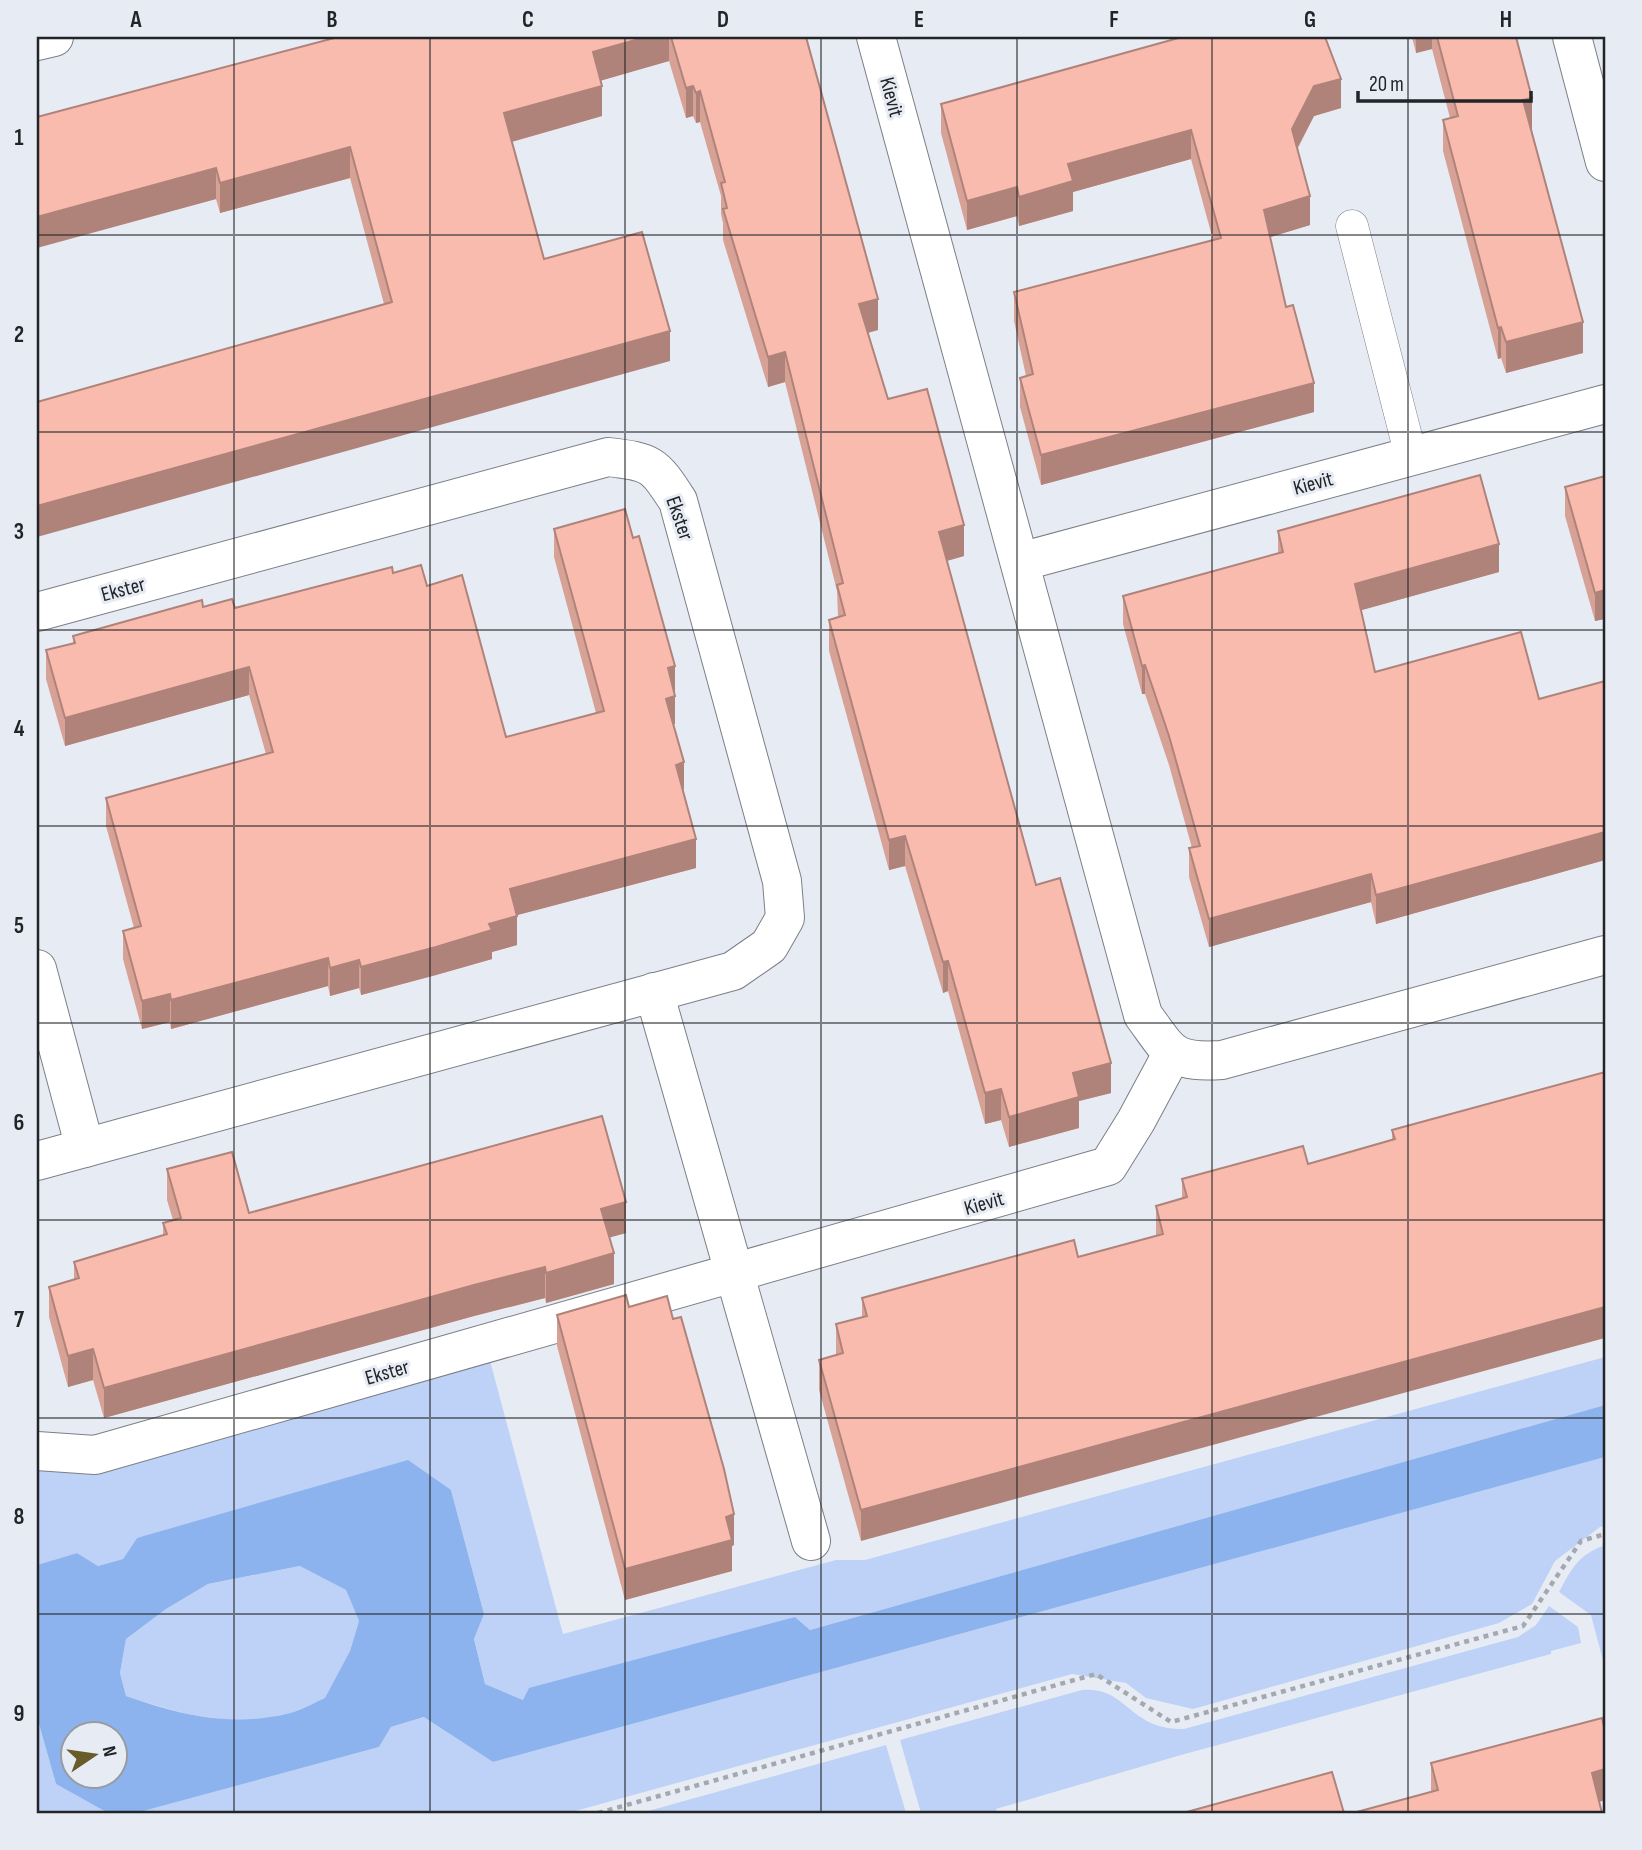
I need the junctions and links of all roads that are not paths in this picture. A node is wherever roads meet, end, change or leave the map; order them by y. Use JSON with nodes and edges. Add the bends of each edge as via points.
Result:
{"nodes":[{"id":1,"x":54,"y":37,"type":"edge"},
{"id":2,"x":876,"y":37,"type":"edge"},
{"id":3,"x":1572,"y":37,"type":"edge"},
{"id":4,"x":37,"y":41,"type":"edge"},
{"id":5,"x":1605,"y":162,"type":"edge"},
{"id":6,"x":1352,"y":226,"type":"dead end"},
{"id":7,"x":1605,"y":404,"type":"edge"},
{"id":8,"x":1411,"y":456,"type":"junction"},
{"id":9,"x":1020,"y":562,"type":"junction"},
{"id":10,"x":37,"y":612,"type":"edge"},
{"id":11,"x":1605,"y":954,"type":"edge"},
{"id":12,"x":37,"y":969,"type":"edge"},
{"id":13,"x":654,"y":992,"type":"junction"},
{"id":14,"x":1172,"y":1054,"type":"junction"},
{"id":15,"x":85,"y":1148,"type":"junction"},
{"id":16,"x":37,"y":1161,"type":"edge"},
{"id":17,"x":735,"y":1273,"type":"junction"},
{"id":18,"x":37,"y":1451,"type":"edge"},
{"id":19,"x":811,"y":1541,"type":"dead end"}],
"edges":[{"from":1,"to":4,"type":"street"},
{"from":2,"to":9,"type":"street","name":"Kievit"},
{"from":3,"to":5,"type":"street"},
{"from":6,"to":8,"type":"lane"},
{"from":7,"to":8,"type":"street","name":"Kievit"},
{"from":8,"to":9,"type":"street","name":"Kievit"},
{"from":9,"to":14,"type":"street","name":"Kievit","via":[[1143,1015]]},
{"from":10,"to":13,"type":"street","name":"Ekster","via":[[608,457],[642,460],[660,472],[678,501],[782,881],[785,918],[769,946],[733,971]]},
{"from":11,"to":14,"type":"street","via":[[1222,1059],[1196,1061]]},
{"from":12,"to":15,"type":"street"},
{"from":13,"to":15,"type":"street","name":"Ekster"},
{"from":13,"to":17,"type":"street"},
{"from":14,"to":17,"type":"street","name":"Kievit","via":[[1108,1166]]},
{"from":15,"to":16,"type":"street","name":"Ekster"},
{"from":17,"to":18,"type":"street","name":"Ekster","via":[[95,1454]]},
{"from":17,"to":19,"type":"street"}]}
